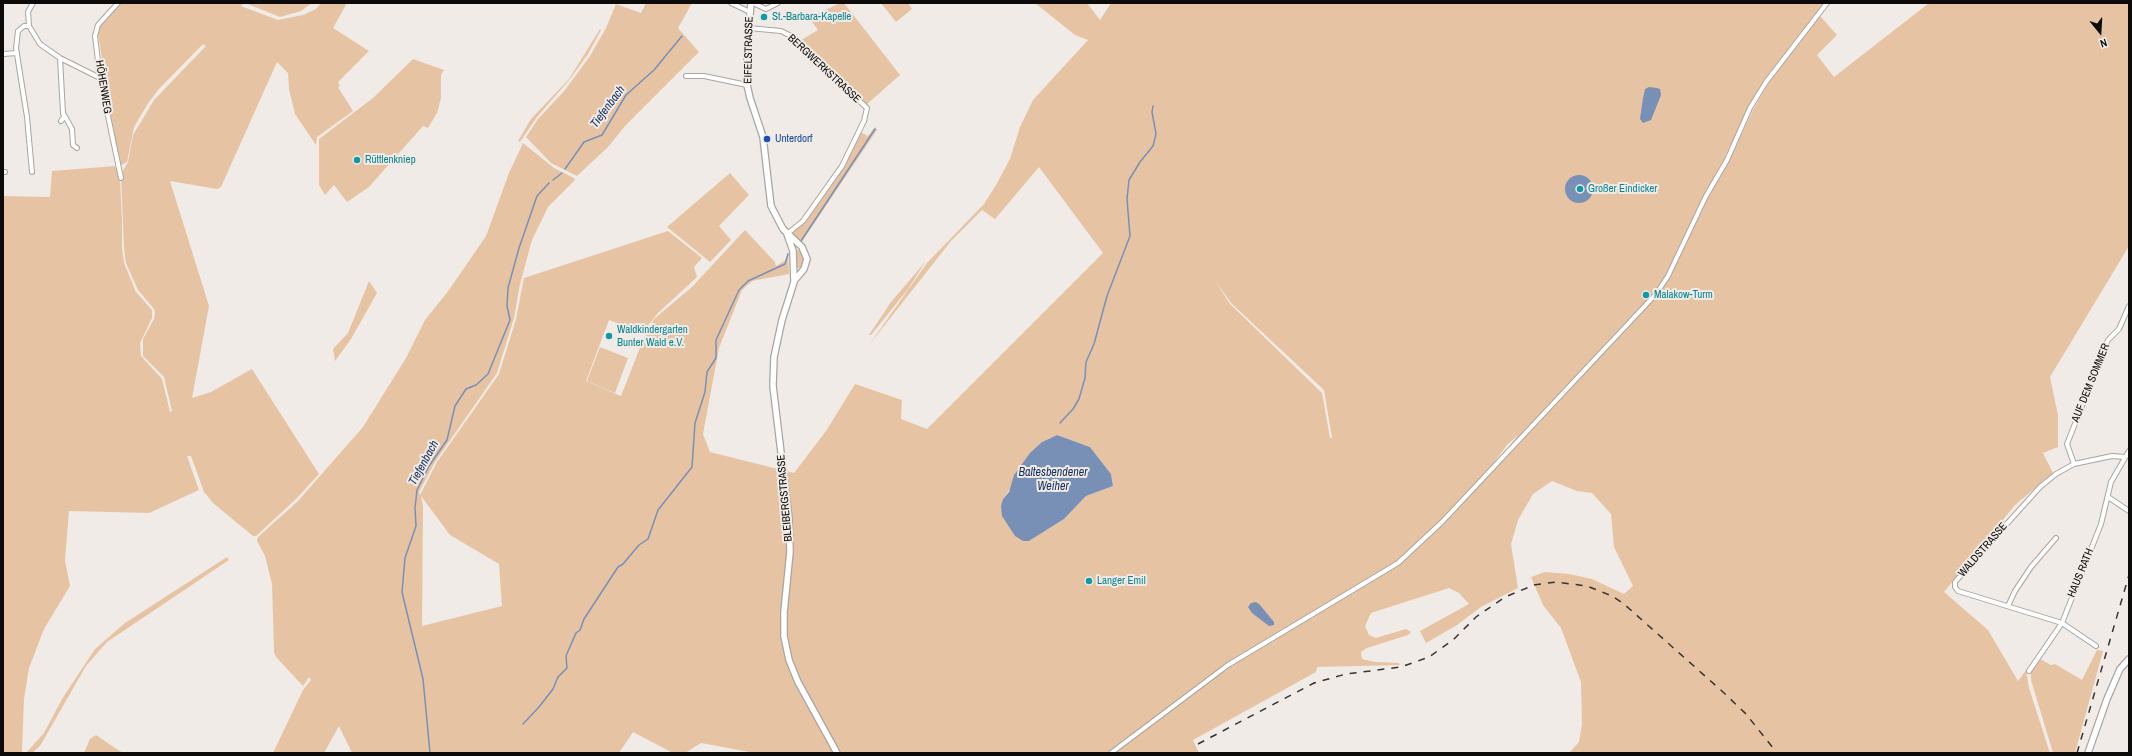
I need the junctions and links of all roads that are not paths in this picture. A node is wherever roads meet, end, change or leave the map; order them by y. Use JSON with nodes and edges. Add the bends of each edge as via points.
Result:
{"nodes":[{"id":1,"x":33,"y":3,"type":"edge"},
{"id":2,"x":118,"y":3,"type":"edge"},
{"id":3,"x":731,"y":3,"type":"edge"},
{"id":4,"x":752,"y":3,"type":"edge"},
{"id":5,"x":778,"y":3,"type":"edge"},
{"id":6,"x":1827,"y":3,"type":"edge"},
{"id":7,"x":750,"y":12,"type":"junction"},
{"id":8,"x":29,"y":26,"type":"junction"},
{"id":9,"x":749,"y":28,"type":"junction"},
{"id":10,"x":17,"y":53,"type":"junction"},
{"id":11,"x":3,"y":54,"type":"edge"},
{"id":12,"x":60,"y":58,"type":"junction"},
{"id":13,"x":686,"y":76,"type":"dead end"},
{"id":14,"x":100,"y":78,"type":"junction"},
{"id":15,"x":747,"y":85,"type":"junction"},
{"id":16,"x":63,"y":113,"type":"junction"},
{"id":17,"x":61,"y":121,"type":"dead end"},
{"id":18,"x":77,"y":148,"type":"dead end"},
{"id":19,"x":32,"y":172,"type":"dead end"},
{"id":20,"x":121,"y":178,"type":"dead end"},
{"id":21,"x":786,"y":234,"type":"junction"},
{"id":22,"x":802,"y":247,"type":"junction"},
{"id":23,"x":792,"y":251,"type":"junction"},
{"id":24,"x":795,"y":267,"type":"junction"},
{"id":25,"x":801,"y":273,"type":"junction"},
{"id":26,"x":794,"y":282,"type":"junction"},
{"id":27,"x":2129,"y":306,"type":"edge"},
{"id":28,"x":2129,"y":452,"type":"edge"},
{"id":29,"x":2125,"y":458,"type":"junction"},
{"id":30,"x":2074,"y":464,"type":"junction"},
{"id":31,"x":2108,"y":497,"type":"junction"},
{"id":32,"x":2129,"y":511,"type":"edge"},
{"id":33,"x":2056,"y":538,"type":"dead end"},
{"id":34,"x":2008,"y":606,"type":"junction"},
{"id":35,"x":2062,"y":623,"type":"junction"},
{"id":36,"x":2096,"y":646,"type":"dead end"},
{"id":37,"x":2129,"y":659,"type":"edge"},
{"id":38,"x":2029,"y":671,"type":"dead end"},
{"id":39,"x":837,"y":753,"type":"edge"},
{"id":40,"x":1112,"y":753,"type":"edge"},
{"id":41,"x":2088,"y":753,"type":"edge"}],
"edges":[{"from":1,"to":8,"type":"street","via":[[28,12]]},
{"from":2,"to":14,"type":"street","name":"HÖHENWEG","via":[[96,30]]},
{"from":3,"to":7,"type":"street"},
{"from":4,"to":5,"type":"street","via":[[766,9]]},
{"from":4,"to":7,"type":"street","name":"EIFELSTRASSE"},
{"from":6,"to":40,"type":"street","via":[[1766,82],[1750,108],[1728,160],[1706,196],[1668,276],[1656,294],[1442,522],[1398,563],[1228,665]]},
{"from":7,"to":9,"type":"street","name":"EIFELSTRASSE"},
{"from":8,"to":10,"type":"street","via":[[24,26],[18,31]]},
{"from":8,"to":12,"type":"street","via":[[40,44]]},
{"from":9,"to":15,"type":"street","name":"EIFELSTRASSE"},
{"from":9,"to":21,"type":"street","name":"BERGWERKSTRASSE","via":[[781,31],[789,35],[867,108],[864,121],[842,166],[803,221]]},
{"from":10,"to":11,"type":"street"},
{"from":10,"to":19,"type":"street"},
{"from":12,"to":14,"type":"street"},
{"from":12,"to":16,"type":"street"},
{"from":13,"to":15,"type":"street","via":[[704,76]]},
{"from":14,"to":20,"type":"street","name":"HÖHENWEG"},
{"from":15,"to":21,"type":"street","name":"EIFELSTRASSE","via":[[763,137],[771,206]]},
{"from":16,"to":17,"type":"street"},
{"from":16,"to":18,"type":"street","via":[[72,129],[74,145]]},
{"from":21,"to":22,"type":"street"},
{"from":21,"to":23,"type":"street","name":"BLEIBERGSTRASSE"},
{"from":22,"to":23,"type":"street","via":[[796,246]]},
{"from":22,"to":25,"type":"street","name":"BLEIBERGSTRASSE","via":[[807,259]]},
{"from":23,"to":24,"type":"street","name":"BLEIBERGSTRASSE"},
{"from":24,"to":25,"type":"street","via":[[797,272]]},
{"from":24,"to":26,"type":"street","name":"BLEIBERGSTRASSE"},
{"from":25,"to":26,"type":"street","name":"BLEIBERGSTRASSE"},
{"from":26,"to":39,"type":"street","name":"BLEIBERGSTRASSE","via":[[782,320],[773,386],[790,552],[784,636],[789,660],[798,682]]},
{"from":27,"to":30,"type":"street","name":"AUF DEM SOMMER","via":[[2118,329],[2108,340],[2067,444]]},
{"from":28,"to":29,"type":"street","name":"HAUS RATH"},
{"from":29,"to":30,"type":"street","name":"WALDSTRASSE","via":[[2112,456]]},
{"from":29,"to":31,"type":"street","name":"HAUS RATH","via":[[2111,482]]},
{"from":30,"to":34,"type":"street","name":"WALDSTRASSE","via":[[2040,487],[1955,582],[1958,591]]},
{"from":31,"to":32,"type":"street"},
{"from":31,"to":35,"type":"street","name":"HAUS RATH","via":[[2101,524]]},
{"from":33,"to":34,"type":"street","via":[[2031,567]]},
{"from":34,"to":35,"type":"street","name":"WALDSTRASSE"},
{"from":35,"to":36,"type":"street","name":"WALDSTRASSE"},
{"from":35,"to":38,"type":"street","name":"HAUS RATH"},
{"from":37,"to":41,"type":"street","via":[[2120,669]]}]}
